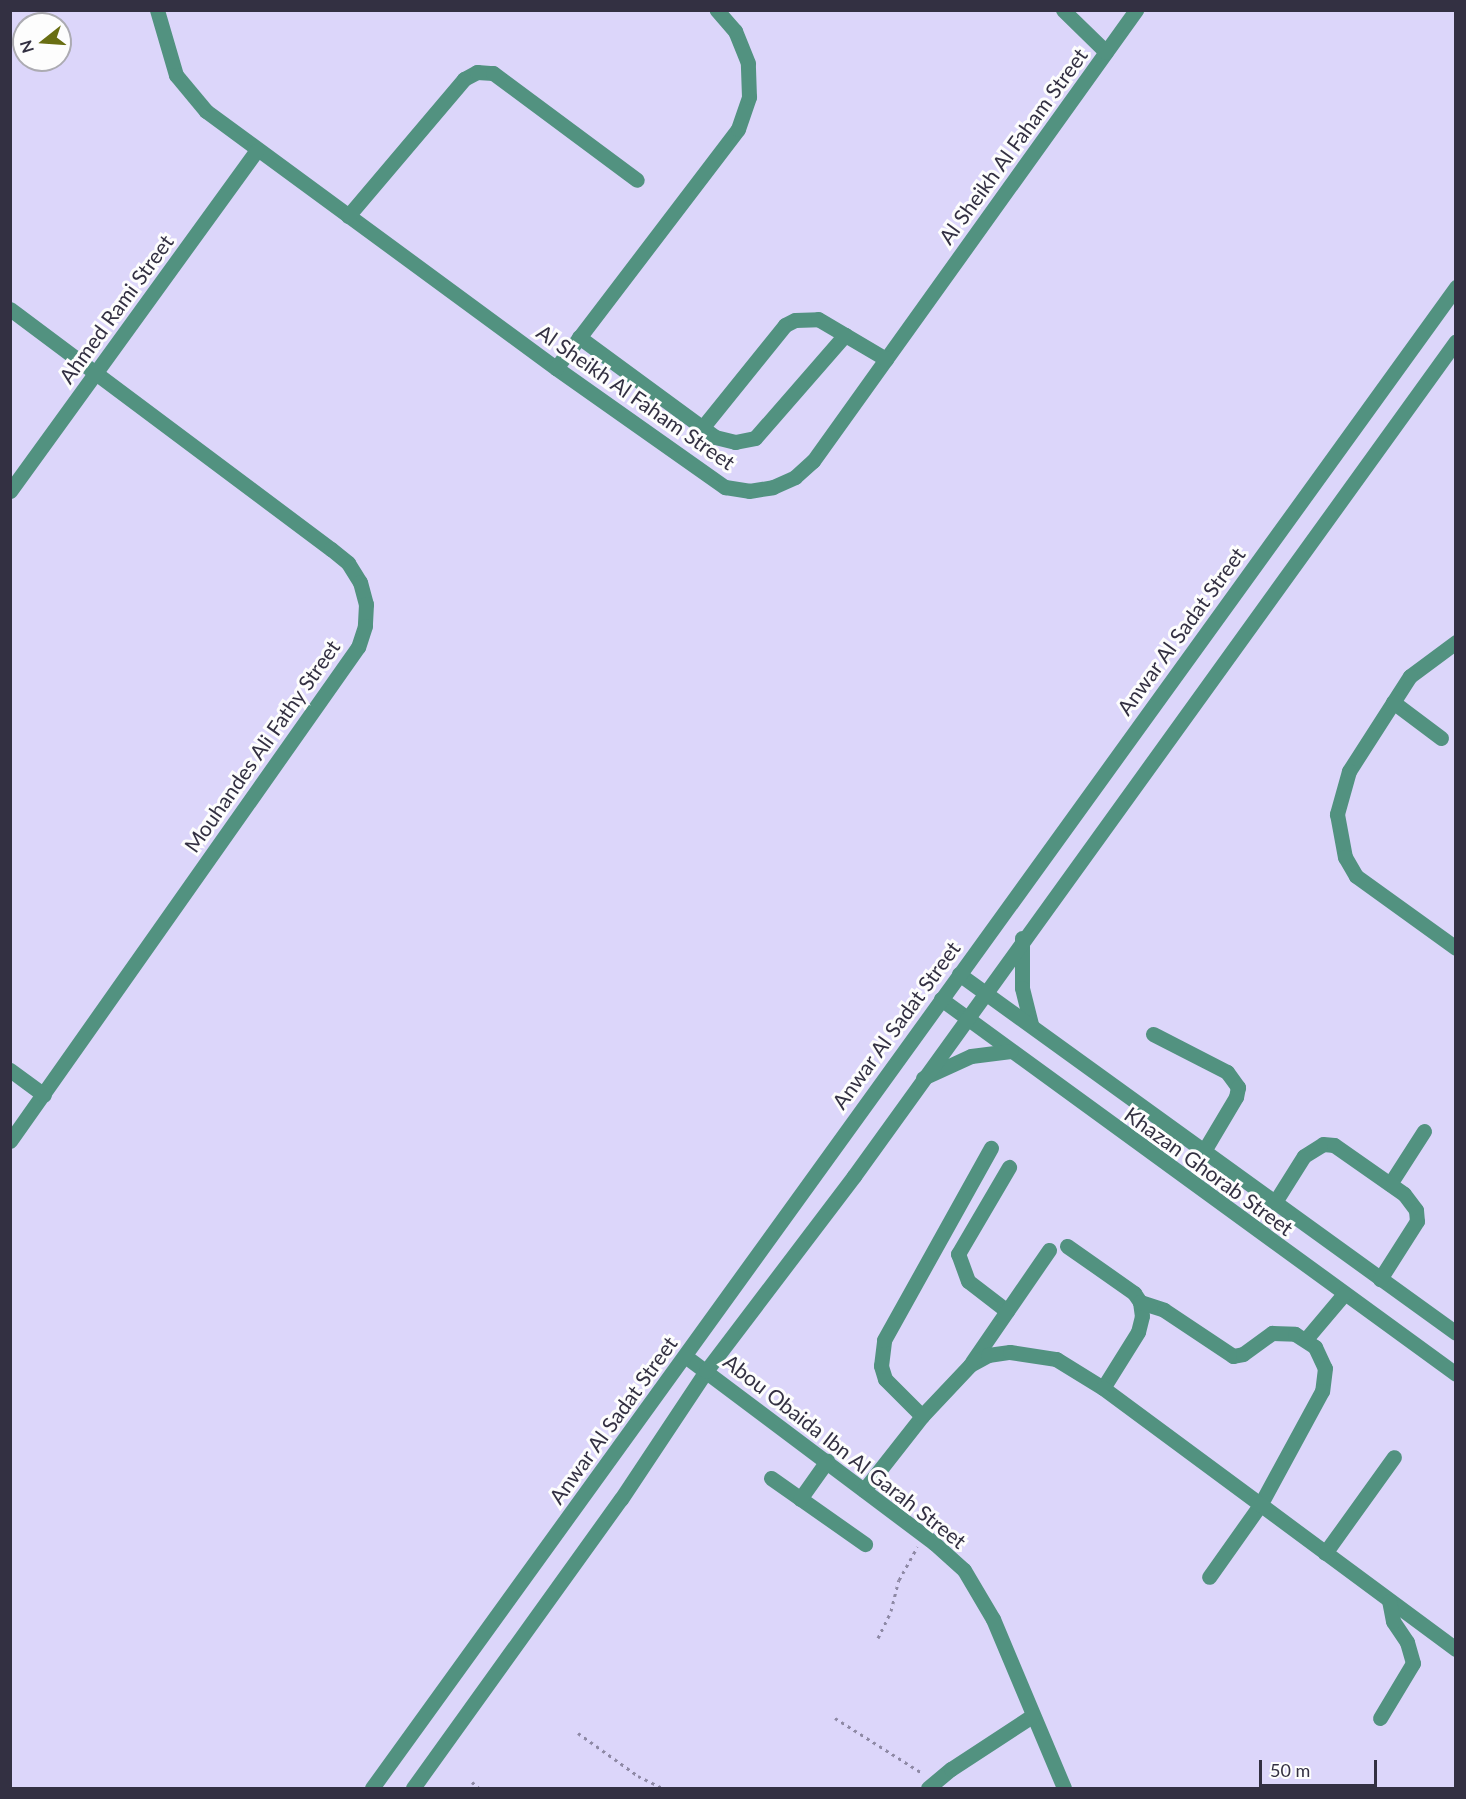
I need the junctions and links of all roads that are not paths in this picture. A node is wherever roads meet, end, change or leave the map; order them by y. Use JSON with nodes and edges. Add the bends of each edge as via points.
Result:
{"nodes":[{"id":1,"x":157,"y":10,"type":"edge"},
{"id":2,"x":717,"y":10,"type":"edge"},
{"id":3,"x":1063,"y":10,"type":"edge"},
{"id":4,"x":1136,"y":10,"type":"edge"},
{"id":5,"x":1106,"y":52,"type":"junction"},
{"id":6,"x":255,"y":151,"type":"junction"},
{"id":7,"x":638,"y":180,"type":"dead end"},
{"id":8,"x":348,"y":216,"type":"junction"},
{"id":9,"x":1455,"y":287,"type":"edge"},
{"id":10,"x":10,"y":309,"type":"edge"},
{"id":11,"x":845,"y":335,"type":"junction"},
{"id":12,"x":579,"y":337,"type":"junction"},
{"id":13,"x":1455,"y":341,"type":"edge"},
{"id":14,"x":886,"y":359,"type":"junction"},
{"id":15,"x":556,"y":368,"type":"junction"},
{"id":16,"x":97,"y":371,"type":"junction"},
{"id":17,"x":702,"y":428,"type":"junction"},
{"id":18,"x":10,"y":491,"type":"edge"},
{"id":19,"x":1455,"y":642,"type":"edge"},
{"id":20,"x":1393,"y":702,"type":"junction"},
{"id":21,"x":1441,"y":738,"type":"dead end"},
{"id":22,"x":1022,"y":938,"type":"junction"},
{"id":23,"x":1455,"y":948,"type":"edge"},
{"id":24,"x":959,"y":974,"type":"junction"},
{"id":25,"x":984,"y":990,"type":"junction"},
{"id":26,"x":941,"y":999,"type":"junction"},
{"id":27,"x":964,"y":1017,"type":"junction"},
{"id":28,"x":1031,"y":1025,"type":"junction"},
{"id":29,"x":1154,"y":1034,"type":"dead end"},
{"id":30,"x":1011,"y":1052,"type":"junction"},
{"id":31,"x":10,"y":1070,"type":"edge"},
{"id":32,"x":920,"y":1080,"type":"junction"},
{"id":33,"x":44,"y":1095,"type":"junction"},
{"id":34,"x":1424,"y":1131,"type":"dead end"},
{"id":35,"x":10,"y":1141,"type":"edge"},
{"id":36,"x":991,"y":1148,"type":"dead end"},
{"id":37,"x":1204,"y":1151,"type":"junction"},
{"id":38,"x":1009,"y":1167,"type":"dead end"},
{"id":39,"x":1390,"y":1184,"type":"junction"},
{"id":40,"x":1275,"y":1202,"type":"junction"},
{"id":41,"x":955,"y":1212,"type":"junction"},
{"id":42,"x":977,"y":1218,"type":"junction"},
{"id":43,"x":1067,"y":1246,"type":"dead end"},
{"id":44,"x":1049,"y":1250,"type":"dead end"},
{"id":45,"x":1380,"y":1279,"type":"junction"},
{"id":46,"x":1344,"y":1294,"type":"junction"},
{"id":47,"x":1140,"y":1302,"type":"junction"},
{"id":48,"x":1007,"y":1311,"type":"junction"},
{"id":49,"x":1455,"y":1333,"type":"edge"},
{"id":50,"x":1306,"y":1339,"type":"junction"},
{"id":51,"x":685,"y":1356,"type":"junction"},
{"id":52,"x":970,"y":1365,"type":"junction"},
{"id":53,"x":1453,"y":1367,"type":"edge"},
{"id":54,"x":706,"y":1371,"type":"junction"},
{"id":55,"x":1104,"y":1388,"type":"junction"},
{"id":56,"x":922,"y":1416,"type":"junction"},
{"id":57,"x":1394,"y":1457,"type":"dead end"},
{"id":58,"x":827,"y":1461,"type":"junction"},
{"id":59,"x":771,"y":1478,"type":"dead end"},
{"id":60,"x":864,"y":1490,"type":"junction"},
{"id":61,"x":801,"y":1499,"type":"junction"},
{"id":62,"x":1260,"y":1505,"type":"junction"},
{"id":63,"x":865,"y":1544,"type":"dead end"},
{"id":64,"x":1325,"y":1553,"type":"junction"},
{"id":65,"x":1209,"y":1577,"type":"dead end"},
{"id":66,"x":1389,"y":1601,"type":"junction"},
{"id":67,"x":1455,"y":1649,"type":"edge"},
{"id":68,"x":1032,"y":1716,"type":"junction"},
{"id":69,"x":1380,"y":1718,"type":"dead end"},
{"id":70,"x":372,"y":1788,"type":"edge"},
{"id":71,"x":413,"y":1788,"type":"edge"},
{"id":72,"x":928,"y":1788,"type":"edge"},
{"id":73,"x":1064,"y":1788,"type":"edge"}],
"edges":[{"from":1,"to":6,"type":"street","name":"Al Sheikh Al Faham Street","via":[[176,75],[184,87],[206,111]]},
{"from":2,"to":12,"type":"street","via":[[735,31],[748,63],[749,97],[738,129]]},
{"from":3,"to":5,"type":"street"},
{"from":4,"to":5,"type":"street","name":"Al Sheikh Al Faham Street"},
{"from":5,"to":14,"type":"street","name":"Al Sheikh Al Faham Street"},
{"from":6,"to":8,"type":"street","name":"Al Sheikh Al Faham Street"},
{"from":6,"to":16,"type":"street","name":"Ahmed Rami Street"},
{"from":7,"to":8,"type":"street","via":[[493,73],[477,72],[464,79]]},
{"from":8,"to":15,"type":"street","name":"Al Sheikh Al Faham Street"},
{"from":9,"to":24,"type":"street","name":"Anwar Al Sadat Street"},
{"from":10,"to":16,"type":"street","name":"Mouhandes Ali Fathy Street"},
{"from":11,"to":14,"type":"street"},
{"from":11,"to":17,"type":"street","via":[[755,438],[724,441]]},
{"from":11,"to":17,"type":"street","via":[[818,319],[795,320],[785,325]]},
{"from":12,"to":15,"type":"street"},
{"from":12,"to":17,"type":"street"},
{"from":13,"to":22,"type":"street"},
{"from":14,"to":15,"type":"street","name":"Al Sheikh Al Faham Street","via":[[813,461],[795,477],[773,487],[749,491],[725,487]]},
{"from":16,"to":18,"type":"street","name":"Ahmed Rami Street"},
{"from":16,"to":33,"type":"street","name":"Mouhandes Ali Fathy Street","via":[[348,563],[360,582],[366,604],[365,626],[358,647]]},
{"from":19,"to":20,"type":"street","via":[[1410,676]]},
{"from":20,"to":21,"type":"street"},
{"from":20,"to":23,"type":"street","via":[[1348,771],[1340,792],[1338,836],[1356,876]]},
{"from":22,"to":25,"type":"street"},
{"from":22,"to":28,"type":"street","via":[[1022,988]]},
{"from":24,"to":25,"type":"street","name":"Khazan Ghorab Street"},
{"from":24,"to":26,"type":"street","name":"Anwar Al Sadat Street"},
{"from":25,"to":27,"type":"street"},
{"from":25,"to":28,"type":"street","name":"Khazan Ghorab Street"},
{"from":26,"to":27,"type":"street","name":"Khazan Ghorab Street"},
{"from":26,"to":51,"type":"street","name":"Anwar Al Sadat Street"},
{"from":27,"to":30,"type":"street","name":"Khazan Ghorab Street"},
{"from":27,"to":32,"type":"street"},
{"from":28,"to":37,"type":"street","name":"Khazan Ghorab Street"},
{"from":29,"to":37,"type":"street","via":[[1227,1072],[1238,1087]]},
{"from":30,"to":32,"type":"street","via":[[971,1056]]},
{"from":30,"to":46,"type":"street","name":"Khazan Ghorab Street"},
{"from":31,"to":33,"type":"street"},
{"from":32,"to":54,"type":"street","via":[[854,1176]]},
{"from":33,"to":35,"type":"street","name":"Mouhandes Ali Fathy Street"},
{"from":34,"to":39,"type":"street"},
{"from":36,"to":41,"type":"street"},
{"from":37,"to":40,"type":"street","name":"Khazan Ghorab Street"},
{"from":38,"to":42,"type":"street"},
{"from":39,"to":40,"type":"street","via":[[1334,1145],[1323,1144],[1304,1156]]},
{"from":39,"to":45,"type":"street","via":[[1412,1201],[1416,1221]]},
{"from":40,"to":45,"type":"street","name":"Khazan Ghorab Street"},
{"from":41,"to":42,"type":"street"},
{"from":41,"to":56,"type":"street","via":[[880,1353],[885,1379],[892,1390]]},
{"from":42,"to":48,"type":"street","via":[[961,1244],[959,1264],[968,1281]]},
{"from":43,"to":47,"type":"street","via":[[1134,1293]]},
{"from":44,"to":48,"type":"street"},
{"from":45,"to":49,"type":"street","name":"Khazan Ghorab Street"},
{"from":46,"to":50,"type":"street"},
{"from":46,"to":53,"type":"street","name":"Khazan Ghorab Street"},
{"from":47,"to":50,"type":"street","via":[[1164,1310],[1233,1356],[1247,1352],[1272,1333],[1287,1332]]},
{"from":47,"to":55,"type":"street","via":[[1138,1332]]},
{"from":48,"to":52,"type":"street"},
{"from":50,"to":62,"type":"street","via":[[1315,1347],[1325,1368],[1322,1391]]},
{"from":51,"to":54,"type":"street","name":"Abou Obaida Ibn Al Garah Street"},
{"from":51,"to":70,"type":"street","name":"Anwar Al Sadat Street"},
{"from":52,"to":55,"type":"street","via":[[988,1355],[1035,1354],[1056,1359]]},
{"from":52,"to":56,"type":"street"},
{"from":54,"to":58,"type":"street","name":"Abou Obaida Ibn Al Garah Street"},
{"from":54,"to":71,"type":"street","via":[[621,1499]]},
{"from":55,"to":62,"type":"street"},
{"from":56,"to":60,"type":"street"},
{"from":57,"to":64,"type":"street"},
{"from":58,"to":60,"type":"street","name":"Abou Obaida Ibn Al Garah Street"},
{"from":58,"to":61,"type":"street"},
{"from":59,"to":61,"type":"street"},
{"from":60,"to":68,"type":"street","name":"Abou Obaida Ibn Al Garah Street","via":[[924,1535],[964,1570],[979,1589]]},
{"from":61,"to":63,"type":"street"},
{"from":62,"to":64,"type":"street"},
{"from":62,"to":65,"type":"street"},
{"from":64,"to":66,"type":"street"},
{"from":66,"to":67,"type":"street"},
{"from":66,"to":69,"type":"street","via":[[1393,1621],[1407,1642],[1413,1663]]},
{"from":68,"to":72,"type":"street"},
{"from":68,"to":73,"type":"street","name":"Abou Obaida Ibn Al Garah Street"}]}
